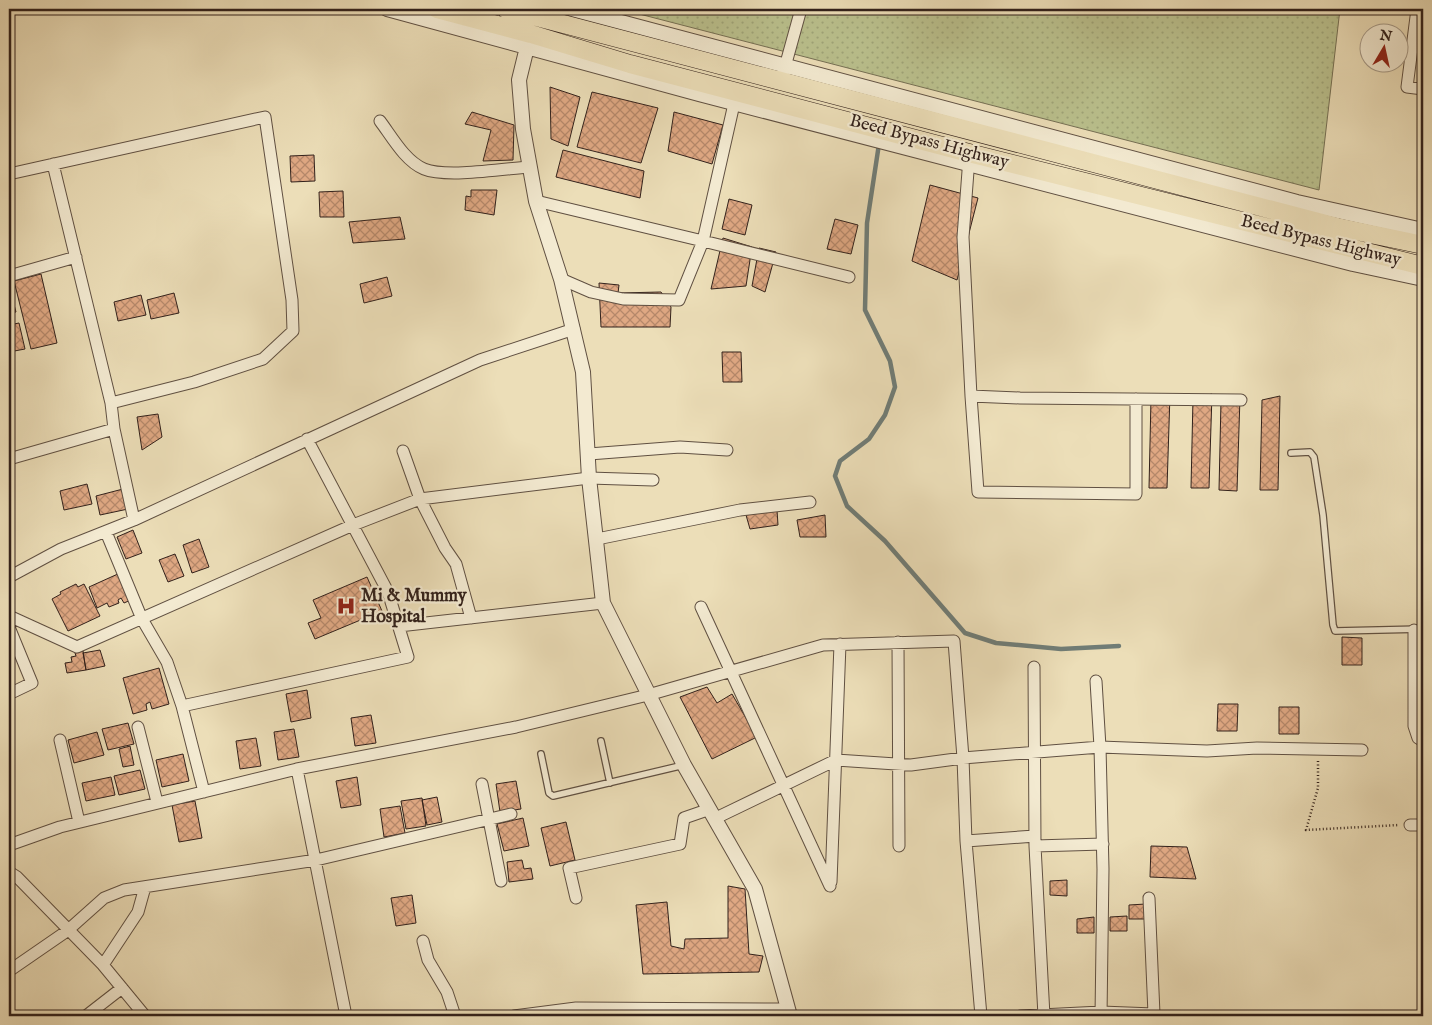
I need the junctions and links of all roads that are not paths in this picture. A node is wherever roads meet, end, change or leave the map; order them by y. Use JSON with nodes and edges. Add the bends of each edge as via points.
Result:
{"nodes":[{"id":1,"x":387,"y":9,"type":"edge"},
{"id":2,"x":437,"y":9,"type":"edge"},
{"id":3,"x":506,"y":9,"type":"edge"},
{"id":4,"x":572,"y":9,"type":"edge"},
{"id":5,"x":801,"y":9,"type":"edge"},
{"id":6,"x":1417,"y":9,"type":"edge"},
{"id":7,"x":536,"y":12,"type":"edge"},
{"id":8,"x":529,"y":40,"type":"junction"},
{"id":9,"x":783,"y":74,"type":"junction"},
{"id":10,"x":1423,"y":89,"type":"edge"},
{"id":11,"x":736,"y":98,"type":"junction"},
{"id":12,"x":380,"y":121,"type":"dead end"},
{"id":13,"x":969,"y":158,"type":"junction"},
{"id":14,"x":53,"y":164,"type":"junction"},
{"id":15,"x":1131,"y":165,"type":"junction"},
{"id":16,"x":528,"y":167,"type":"junction"},
{"id":17,"x":9,"y":174,"type":"edge"},
{"id":18,"x":1125,"y":198,"type":"junction"},
{"id":19,"x":536,"y":201,"type":"junction"},
{"id":20,"x":1423,"y":230,"type":"edge"},
{"id":21,"x":702,"y":241,"type":"junction"},
{"id":22,"x":1423,"y":245,"type":"edge"},
{"id":23,"x":76,"y":257,"type":"junction"},
{"id":24,"x":1423,"y":266,"type":"edge"},
{"id":25,"x":9,"y":276,"type":"edge"},
{"id":26,"x":849,"y":277,"type":"dead end"},
{"id":27,"x":561,"y":279,"type":"junction"},
{"id":28,"x":1423,"y":279,"type":"edge"},
{"id":29,"x":574,"y":329,"type":"junction"},
{"id":30,"x":971,"y":396,"type":"junction"},
{"id":31,"x":1136,"y":399,"type":"junction"},
{"id":32,"x":1241,"y":400,"type":"dead end"},
{"id":33,"x":111,"y":404,"type":"junction"},
{"id":34,"x":114,"y":429,"type":"junction"},
{"id":35,"x":307,"y":439,"type":"junction"},
{"id":36,"x":727,"y":450,"type":"dead end"},
{"id":37,"x":403,"y":452,"type":"dead end"},
{"id":38,"x":1291,"y":453,"type":"dead end"},
{"id":39,"x":589,"y":454,"type":"junction"},
{"id":40,"x":9,"y":460,"type":"edge"},
{"id":41,"x":589,"y":478,"type":"junction"},
{"id":42,"x":653,"y":480,"type":"dead end"},
{"id":43,"x":420,"y":499,"type":"junction"},
{"id":44,"x":810,"y":502,"type":"dead end"},
{"id":45,"x":134,"y":520,"type":"junction"},
{"id":46,"x":353,"y":525,"type":"junction"},
{"id":47,"x":106,"y":532,"type":"junction"},
{"id":48,"x":597,"y":539,"type":"junction"},
{"id":49,"x":9,"y":578,"type":"edge"},
{"id":50,"x":603,"y":603,"type":"junction"},
{"id":51,"x":701,"y":607,"type":"dead end"},
{"id":52,"x":9,"y":616,"type":"edge"},
{"id":53,"x":471,"y":618,"type":"junction"},
{"id":54,"x":142,"y":620,"type":"junction"},
{"id":55,"x":398,"y":626,"type":"junction"},
{"id":56,"x":9,"y":627,"type":"edge"},
{"id":57,"x":1419,"y":630,"type":"edge"},
{"id":58,"x":898,"y":642,"type":"junction"},
{"id":59,"x":840,"y":644,"type":"junction"},
{"id":60,"x":1034,"y":667,"type":"dead end"},
{"id":61,"x":731,"y":672,"type":"junction"},
{"id":62,"x":1096,"y":681,"type":"dead end"},
{"id":63,"x":9,"y":694,"type":"edge"},
{"id":64,"x":648,"y":695,"type":"junction"},
{"id":65,"x":182,"y":706,"type":"junction"},
{"id":66,"x":138,"y":727,"type":"dead end"},
{"id":67,"x":60,"y":740,"type":"dead end"},
{"id":68,"x":601,"y":741,"type":"dead end"},
{"id":69,"x":1423,"y":742,"type":"edge"},
{"id":70,"x":1100,"y":747,"type":"junction"},
{"id":71,"x":1362,"y":750,"type":"dead end"},
{"id":72,"x":1035,"y":753,"type":"junction"},
{"id":73,"x":541,"y":754,"type":"dead end"},
{"id":74,"x":963,"y":758,"type":"junction"},
{"id":75,"x":836,"y":760,"type":"junction"},
{"id":76,"x":898,"y":764,"type":"junction"},
{"id":77,"x":684,"y":766,"type":"junction"},
{"id":78,"x":297,"y":769,"type":"junction"},
{"id":79,"x":610,"y":783,"type":"junction"},
{"id":80,"x":482,"y":784,"type":"dead end"},
{"id":81,"x":785,"y":786,"type":"junction"},
{"id":82,"x":204,"y":792,"type":"junction"},
{"id":83,"x":157,"y":802,"type":"junction"},
{"id":84,"x":511,"y":814,"type":"dead end"},
{"id":85,"x":713,"y":814,"type":"junction"},
{"id":86,"x":490,"y":819,"type":"junction"},
{"id":87,"x":79,"y":822,"type":"junction"},
{"id":88,"x":1410,"y":825,"type":"road end"},
{"id":89,"x":1423,"y":825,"type":"edge"},
{"id":90,"x":966,"y":841,"type":"junction"},
{"id":91,"x":1035,"y":841,"type":"junction"},
{"id":92,"x":1102,"y":844,"type":"junction"},
{"id":93,"x":9,"y":845,"type":"edge"},
{"id":94,"x":899,"y":846,"type":"dead end"},
{"id":95,"x":316,"y":860,"type":"junction"},
{"id":96,"x":9,"y":872,"type":"edge"},
{"id":97,"x":501,"y":881,"type":"dead end"},
{"id":98,"x":145,"y":887,"type":"junction"},
{"id":99,"x":576,"y":898,"type":"dead end"},
{"id":100,"x":1149,"y":898,"type":"dead end"},
{"id":101,"x":67,"y":931,"type":"junction"},
{"id":102,"x":423,"y":941,"type":"dead end"},
{"id":103,"x":103,"y":965,"type":"junction"},
{"id":104,"x":9,"y":971,"type":"edge"},
{"id":105,"x":122,"y":988,"type":"junction"},
{"id":106,"x":576,"y":1012,"type":"edge"},
{"id":107,"x":789,"y":1013,"type":"edge"},
{"id":108,"x":1101,"y":1014,"type":"edge"},
{"id":109,"x":1044,"y":1015,"type":"edge"},
{"id":110,"x":1154,"y":1015,"type":"edge"},
{"id":111,"x":86,"y":1016,"type":"edge"},
{"id":112,"x":146,"y":1016,"type":"edge"},
{"id":113,"x":346,"y":1016,"type":"edge"},
{"id":114,"x":455,"y":1016,"type":"edge"},
{"id":115,"x":514,"y":1016,"type":"edge"},
{"id":116,"x":981,"y":1016,"type":"edge"},
{"id":117,"x":1020,"y":1016,"type":"edge"}],
"edges":[{"from":1,"to":8,"type":"street"},
{"from":2,"to":8,"type":"highway","name":"Beed Bypass Highway"},
{"from":3,"to":7,"type":"highway","name":"Beed Bypass Highway"},
{"from":4,"to":9,"type":"street"},
{"from":5,"to":9,"type":"street"},
{"from":6,"to":10,"type":"street","via":[[1407,87]]},
{"from":7,"to":8,"type":"street"},
{"from":7,"to":9,"type":"highway","name":"Beed Bypass Highway"},
{"from":8,"to":11,"type":"highway","name":"Beed Bypass Highway","via":[[630,64]]},
{"from":8,"to":16,"type":"street","via":[[520,80]]},
{"from":9,"to":15,"type":"highway","name":"Beed Bypass Highway"},
{"from":11,"to":13,"type":"highway","name":"Beed Bypass Highway"},
{"from":11,"to":21,"type":"street"},
{"from":12,"to":16,"type":"street","via":[[406,155],[424,169],[460,173]]},
{"from":13,"to":18,"type":"highway","name":"Beed Bypass Highway"},
{"from":13,"to":30,"type":"street","via":[[964,237]]},
{"from":14,"to":17,"type":"street"},
{"from":14,"to":23,"type":"street"},
{"from":14,"to":33,"type":"street","via":[[265,117],[292,300],[292,331],[263,359]]},
{"from":15,"to":20,"type":"street"},
{"from":15,"to":22,"type":"highway","name":"Beed Bypass Highway","via":[[1337,228]]},
{"from":16,"to":19,"type":"street"},
{"from":18,"to":24,"type":"highway","name":"Beed Bypass Highway"},
{"from":18,"to":28,"type":"street","via":[[1353,264]]},
{"from":19,"to":21,"type":"street"},
{"from":19,"to":27,"type":"street"},
{"from":21,"to":26,"type":"street"},
{"from":21,"to":27,"type":"street","via":[[679,300],[623,299],[591,292]]},
{"from":23,"to":25,"type":"street"},
{"from":23,"to":33,"type":"street"},
{"from":27,"to":29,"type":"street"},
{"from":29,"to":35,"type":"street","via":[[480,360]]},
{"from":29,"to":39,"type":"street","via":[[583,372]]},
{"from":30,"to":31,"type":"street"},
{"from":30,"to":31,"type":"street","via":[[978,492],[1136,494]]},
{"from":31,"to":32,"type":"street"},
{"from":33,"to":34,"type":"street"},
{"from":34,"to":40,"type":"street"},
{"from":34,"to":45,"type":"street"},
{"from":35,"to":45,"type":"street"},
{"from":35,"to":46,"type":"street"},
{"from":36,"to":39,"type":"street","via":[[680,447]]},
{"from":37,"to":43,"type":"street"},
{"from":38,"to":57,"type":"lane","via":[[1310,452],[1314,456],[1324,515],[1335,631]]},
{"from":39,"to":41,"type":"street"},
{"from":41,"to":42,"type":"street"},
{"from":41,"to":43,"type":"street"},
{"from":41,"to":48,"type":"street"},
{"from":43,"to":46,"type":"street"},
{"from":43,"to":53,"type":"street","via":[[456,564]]},
{"from":44,"to":48,"type":"street","via":[[740,510]]},
{"from":45,"to":47,"type":"street"},
{"from":46,"to":54,"type":"street"},
{"from":46,"to":55,"type":"street","via":[[388,592]]},
{"from":47,"to":49,"type":"street","via":[[61,550]]},
{"from":47,"to":54,"type":"street"},
{"from":48,"to":50,"type":"street"},
{"from":50,"to":53,"type":"street"},
{"from":50,"to":64,"type":"street"},
{"from":51,"to":61,"type":"street"},
{"from":52,"to":54,"type":"street","via":[[77,647]]},
{"from":53,"to":55,"type":"street"},
{"from":54,"to":65,"type":"street","via":[[167,662]]},
{"from":55,"to":65,"type":"street","via":[[408,657]]},
{"from":56,"to":63,"type":"street","via":[[32,683]]},
{"from":57,"to":69,"type":"street","via":[[1414,726]]},
{"from":58,"to":59,"type":"street"},
{"from":58,"to":74,"type":"street","via":[[954,640]]},
{"from":58,"to":76,"type":"street"},
{"from":59,"to":61,"type":"street","via":[[823,645]]},
{"from":59,"to":75,"type":"street"},
{"from":60,"to":72,"type":"street"},
{"from":61,"to":64,"type":"street"},
{"from":61,"to":81,"type":"street"},
{"from":62,"to":70,"type":"street"},
{"from":64,"to":77,"type":"street"},
{"from":64,"to":78,"type":"street","via":[[516,727]]},
{"from":65,"to":82,"type":"street"},
{"from":66,"to":83,"type":"street"},
{"from":67,"to":87,"type":"street"},
{"from":68,"to":79,"type":"lane"},
{"from":70,"to":71,"type":"street"},
{"from":70,"to":72,"type":"street"},
{"from":70,"to":92,"type":"street"},
{"from":72,"to":74,"type":"street"},
{"from":72,"to":91,"type":"street"},
{"from":73,"to":79,"type":"lane","via":[[549,793],[553,796]]},
{"from":74,"to":76,"type":"street","via":[[912,766]]},
{"from":74,"to":90,"type":"street"},
{"from":75,"to":76,"type":"street"},
{"from":75,"to":81,"type":"street"},
{"from":75,"to":81,"type":"street","via":[[830,886]]},
{"from":76,"to":94,"type":"street"},
{"from":77,"to":79,"type":"lane"},
{"from":77,"to":85,"type":"street"},
{"from":78,"to":82,"type":"street"},
{"from":78,"to":95,"type":"street"},
{"from":80,"to":86,"type":"street"},
{"from":81,"to":85,"type":"street"},
{"from":82,"to":83,"type":"street"},
{"from":83,"to":87,"type":"street"},
{"from":84,"to":86,"type":"street"},
{"from":85,"to":99,"type":"street","via":[[684,818],[680,844],[569,868]]},
{"from":85,"to":107,"type":"street","via":[[755,889]]},
{"from":86,"to":95,"type":"street"},
{"from":86,"to":97,"type":"street"},
{"from":87,"to":93,"type":"street"},
{"from":88,"to":89,"type":"street"},
{"from":90,"to":91,"type":"street"},
{"from":90,"to":116,"type":"street"},
{"from":91,"to":92,"type":"street"},
{"from":91,"to":109,"type":"street"},
{"from":92,"to":108,"type":"street"},
{"from":95,"to":98,"type":"street"},
{"from":95,"to":113,"type":"street"},
{"from":96,"to":101,"type":"street"},
{"from":98,"to":101,"type":"street","via":[[124,890],[104,898]]},
{"from":98,"to":103,"type":"street","via":[[138,912]]},
{"from":100,"to":110,"type":"street"},
{"from":101,"to":103,"type":"street"},
{"from":101,"to":104,"type":"street"},
{"from":102,"to":114,"type":"street","via":[[428,960],[447,992]]},
{"from":103,"to":105,"type":"street"},
{"from":105,"to":111,"type":"street"},
{"from":105,"to":112,"type":"street"},
{"from":106,"to":107,"type":"street"},
{"from":106,"to":115,"type":"street"},
{"from":108,"to":109,"type":"street"},
{"from":108,"to":110,"type":"street"},
{"from":109,"to":117,"type":"street"}]}
